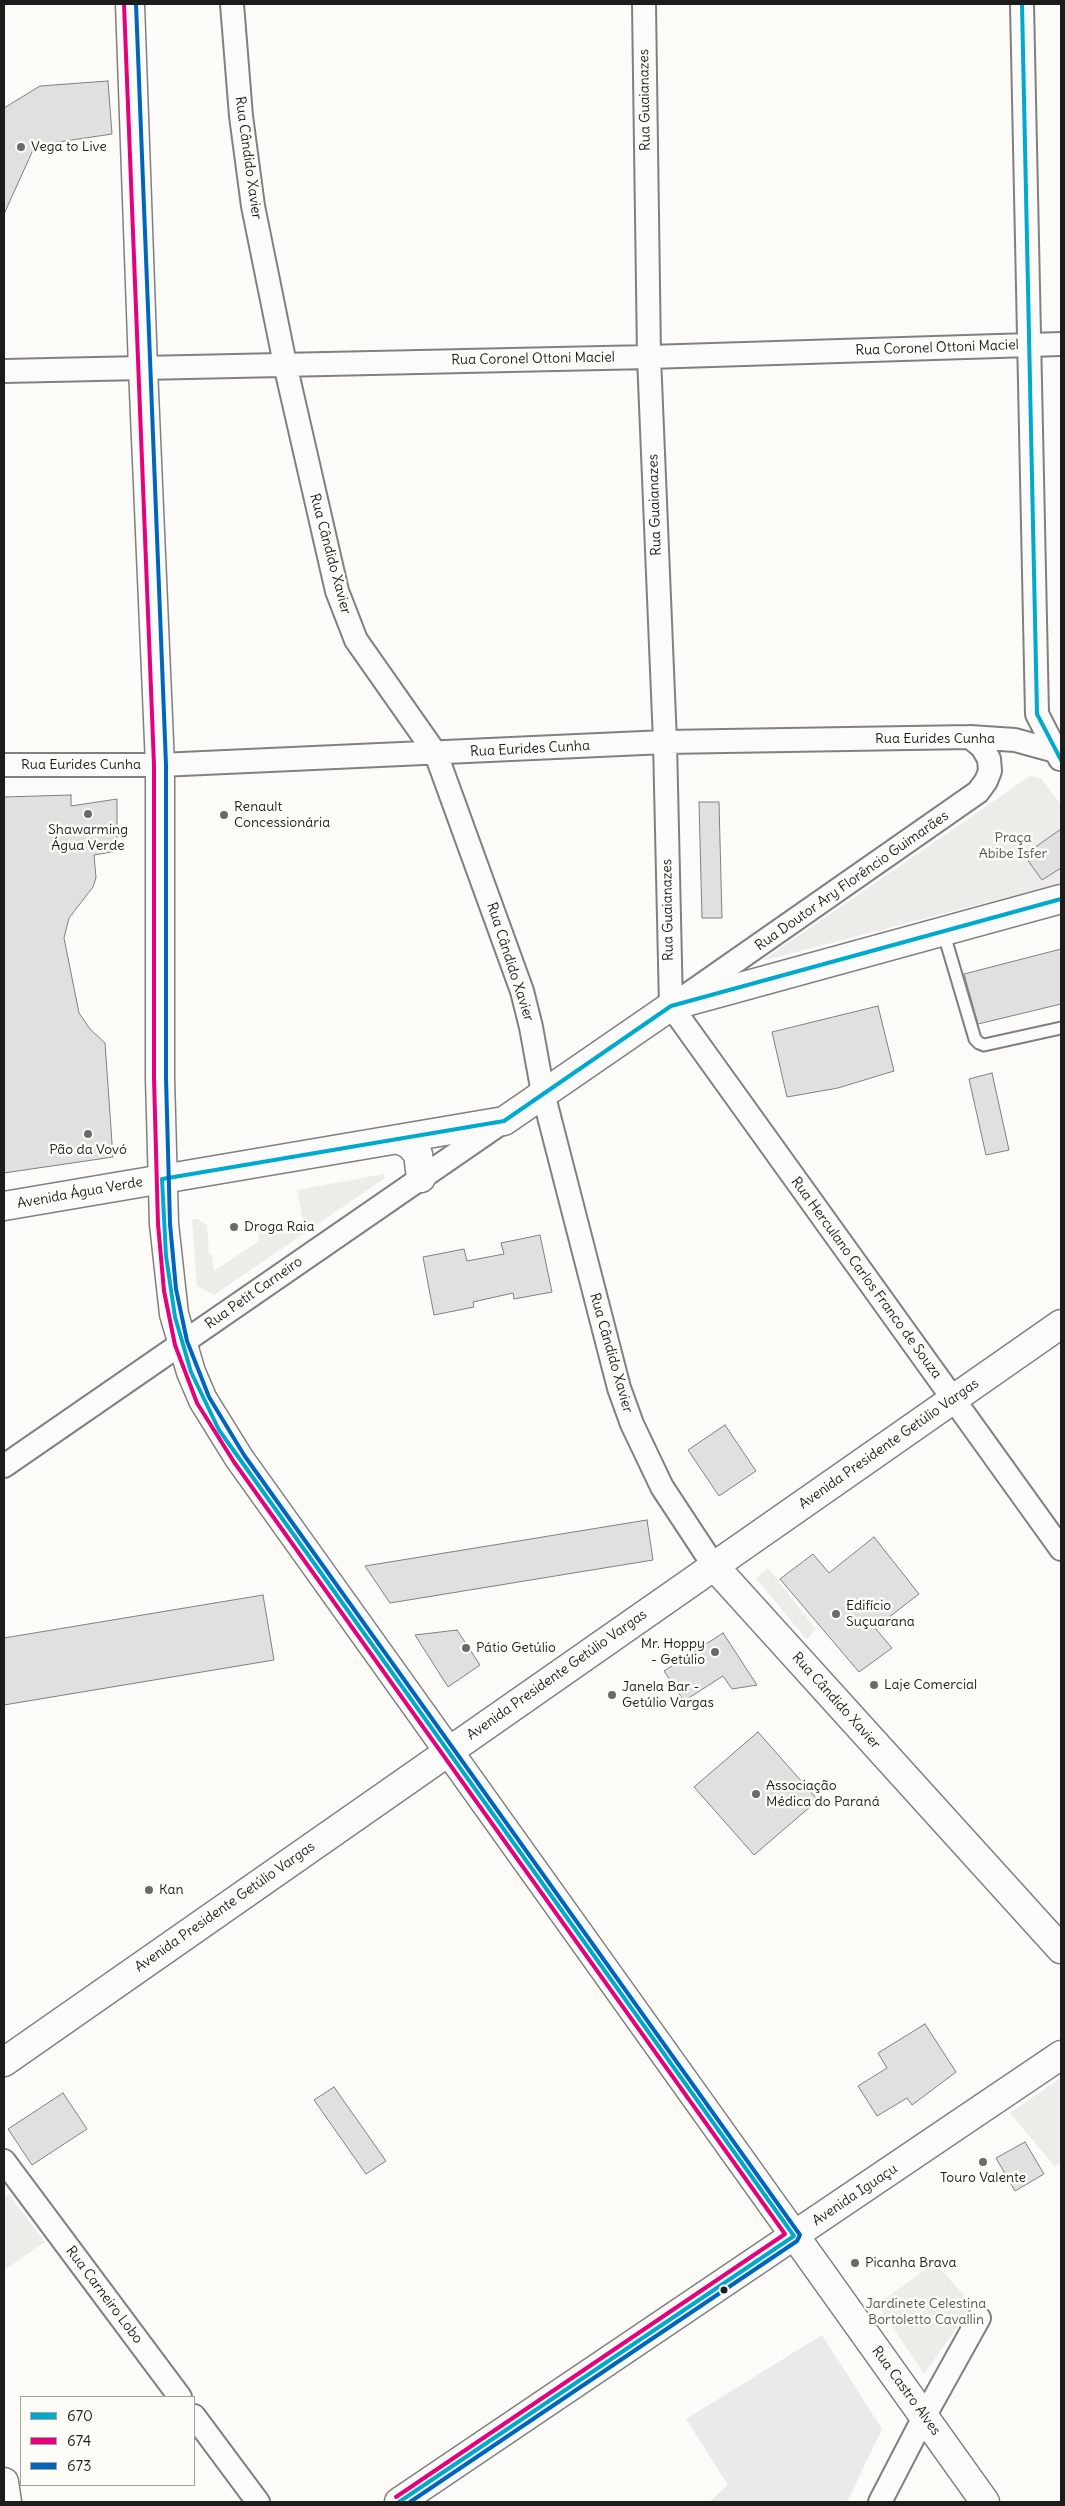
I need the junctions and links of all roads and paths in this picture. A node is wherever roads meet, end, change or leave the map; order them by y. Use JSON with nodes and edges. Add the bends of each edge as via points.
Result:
{"nodes":[{"id":1,"x":130,"y":4,"type":"edge"},
{"id":2,"x":232,"y":4,"type":"edge"},
{"id":3,"x":644,"y":4,"type":"edge"},
{"id":4,"x":1022,"y":4,"type":"edge"},
{"id":5,"x":1061,"y":344,"type":"edge"},
{"id":6,"x":1028,"y":345,"type":"junction"},
{"id":7,"x":649,"y":357,"type":"junction"},
{"id":8,"x":285,"y":364,"type":"junction"},
{"id":9,"x":142,"y":368,"type":"junction"},
{"id":10,"x":4,"y":371,"type":"edge"},
{"id":11,"x":970,"y":737,"type":"junction"},
{"id":12,"x":664,"y":742,"type":"junction"},
{"id":13,"x":436,"y":754,"type":"junction"},
{"id":14,"x":1058,"y":756,"type":"edge"},
{"id":15,"x":4,"y":765,"type":"edge"},
{"id":16,"x":160,"y":765,"type":"junction"},
{"id":17,"x":1061,"y":899,"type":"edge"},
{"id":18,"x":942,"y":931,"type":"junction"},
{"id":19,"x":671,"y":1006,"type":"junction"},
{"id":20,"x":1061,"y":1028,"type":"edge"},
{"id":21,"x":543,"y":1093,"type":"junction"},
{"id":22,"x":504,"y":1121,"type":"junction"},
{"id":23,"x":398,"y":1139,"type":"junction"},
{"id":24,"x":421,"y":1178,"type":"junction"},
{"id":25,"x":162,"y":1179,"type":"junction"},
{"id":26,"x":4,"y":1206,"type":"edge"},
{"id":27,"x":1061,"y":1324,"type":"edge"},
{"id":28,"x":181,"y":1343,"type":"junction"},
{"id":29,"x":953,"y":1399,"type":"junction"},
{"id":30,"x":4,"y":1466,"type":"edge"},
{"id":31,"x":1061,"y":1549,"type":"edge"},
{"id":32,"x":714,"y":1566,"type":"junction"},
{"id":33,"x":448,"y":1751,"type":"junction"},
{"id":34,"x":1061,"y":1949,"type":"edge"},
{"id":35,"x":1061,"y":2055,"type":"edge"},
{"id":36,"x":4,"y":2062,"type":"edge"},
{"id":37,"x":4,"y":2161,"type":"edge"},
{"id":38,"x":4,"y":2182,"type":"edge"},
{"id":39,"x":28,"y":2194,"type":"junction"},
{"id":40,"x":794,"y":2236,"type":"junction"},
{"id":41,"x":979,"y":2318,"type":"dead end"},
{"id":42,"x":179,"y":2396,"type":"edge"},
{"id":43,"x":195,"y":2417,"type":"edge"},
{"id":44,"x":924,"y":2417,"type":"junction"},
{"id":45,"x":4,"y":2482,"type":"edge"},
{"id":46,"x":7,"y":2502,"type":"edge"},
{"id":47,"x":258,"y":2502,"type":"edge"},
{"id":48,"x":399,"y":2502,"type":"edge"},
{"id":49,"x":880,"y":2502,"type":"edge"},
{"id":50,"x":985,"y":2502,"type":"edge"}],
"edges":[{"from":1,"to":9,"type":"main road","name":"Rua Castro Alves"},
{"from":2,"to":8,"type":"street","name":"Rua Cândido Xavier","via":[[245,158]]},
{"from":3,"to":7,"type":"street","name":"Rua Guaianazes"},
{"from":4,"to":6,"type":"street"},
{"from":5,"to":6,"type":"street","name":"Rua Coronel Ottoni Maciel"},
{"from":6,"to":7,"type":"street","name":"Rua Coronel Ottoni Maciel"},
{"from":6,"to":14,"type":"street","via":[[1037,714]]},
{"from":7,"to":8,"type":"street","name":"Rua Coronel Ottoni Maciel"},
{"from":7,"to":12,"type":"street","name":"Rua Guaianazes"},
{"from":8,"to":9,"type":"street","name":"Rua Coronel Ottoni Maciel"},
{"from":8,"to":13,"type":"street","name":"Rua Cândido Xavier","via":[[337,591],[346,617],[361,647]]},
{"from":9,"to":10,"type":"street","name":"Rua Coronel Ottoni Maciel"},
{"from":9,"to":16,"type":"main road","name":"Rua Castro Alves"},
{"from":11,"to":12,"type":"street","name":"Rua Eurides Cunha"},
{"from":11,"to":14,"type":"street","name":"Rua Eurides Cunha","via":[[1014,740]]},
{"from":11,"to":19,"type":"street","name":"Rua Doutor Ary Florêncio Guimarães","via":[[982,747],[989,759],[990,771],[978,792]]},
{"from":12,"to":13,"type":"street","name":"Rua Eurides Cunha"},
{"from":12,"to":19,"type":"street","name":"Rua Guaianazes"},
{"from":13,"to":16,"type":"street","name":"Rua Eurides Cunha"},
{"from":13,"to":21,"type":"street","name":"Rua Cândido Xavier","via":[[522,991]]},
{"from":15,"to":16,"type":"street","name":"Rua Eurides Cunha"},
{"from":16,"to":25,"type":"main road","name":"Rua Castro Alves"},
{"from":17,"to":18,"type":"main road","name":"Avenida Água Verde"},
{"from":18,"to":19,"type":"main road","name":"Avenida Água Verde"},
{"from":18,"to":20,"type":"lane","via":[[974,1039],[984,1045]]},
{"from":19,"to":21,"type":"main road","name":"Avenida Água Verde"},
{"from":19,"to":29,"type":"street","name":"Rua Herculano Carlos Franco de Souza"},
{"from":21,"to":22,"type":"main road","name":"Avenida Água Verde"},
{"from":21,"to":32,"type":"street","name":"Rua Cândido Xavier","via":[[609,1356],[632,1424],[662,1487]]},
{"from":22,"to":23,"type":"main road","name":"Avenida Água Verde"},
{"from":22,"to":24,"type":"street","name":"Rua Petit Carneiro"},
{"from":23,"to":24,"type":"main road","via":[[418,1154]]},
{"from":23,"to":25,"type":"main road","name":"Avenida Água Verde"},
{"from":24,"to":28,"type":"street","name":"Rua Petit Carneiro"},
{"from":25,"to":26,"type":"main road","name":"Avenida Água Verde"},
{"from":25,"to":28,"type":"main road","name":"Rua Castro Alves","via":[[166,1256]]},
{"from":27,"to":29,"type":"main road","name":"Avenida Presidente Getúlio Vargas"},
{"from":28,"to":30,"type":"street","name":"Rua Petit Carneiro"},
{"from":28,"to":33,"type":"main road","name":"Rua Castro Alves","via":[[203,1400],[219,1430]]},
{"from":29,"to":31,"type":"street","name":"Rua Herculano Carlos Franco de Souza"},
{"from":29,"to":32,"type":"main road","name":"Avenida Presidente Getúlio Vargas"},
{"from":32,"to":33,"type":"main road","name":"Avenida Presidente Getúlio Vargas"},
{"from":32,"to":34,"type":"main road","name":"Rua Cândido Xavier"},
{"from":33,"to":36,"type":"main road","name":"Avenida Presidente Getúlio Vargas"},
{"from":33,"to":40,"type":"main road","name":"Rua Castro Alves"},
{"from":35,"to":40,"type":"main road","name":"Avenida Iguaçu"},
{"from":37,"to":39,"type":"street","name":"Rua Carneiro Lobo"},
{"from":38,"to":39,"type":"street","name":"Rua Carneiro Lobo","via":[[14,2184]]},
{"from":39,"to":42,"type":"street","name":"Rua Carneiro Lobo"},
{"from":40,"to":44,"type":"main road","name":"Rua Castro Alves"},
{"from":40,"to":48,"type":"main road","name":"Avenida Iguaçu"},
{"from":41,"to":44,"type":"street"},
{"from":43,"to":47,"type":"street"},
{"from":44,"to":49,"type":"street"},
{"from":44,"to":50,"type":"main road","name":"Rua Castro Alves"},
{"from":45,"to":46,"type":"main road"}]}
